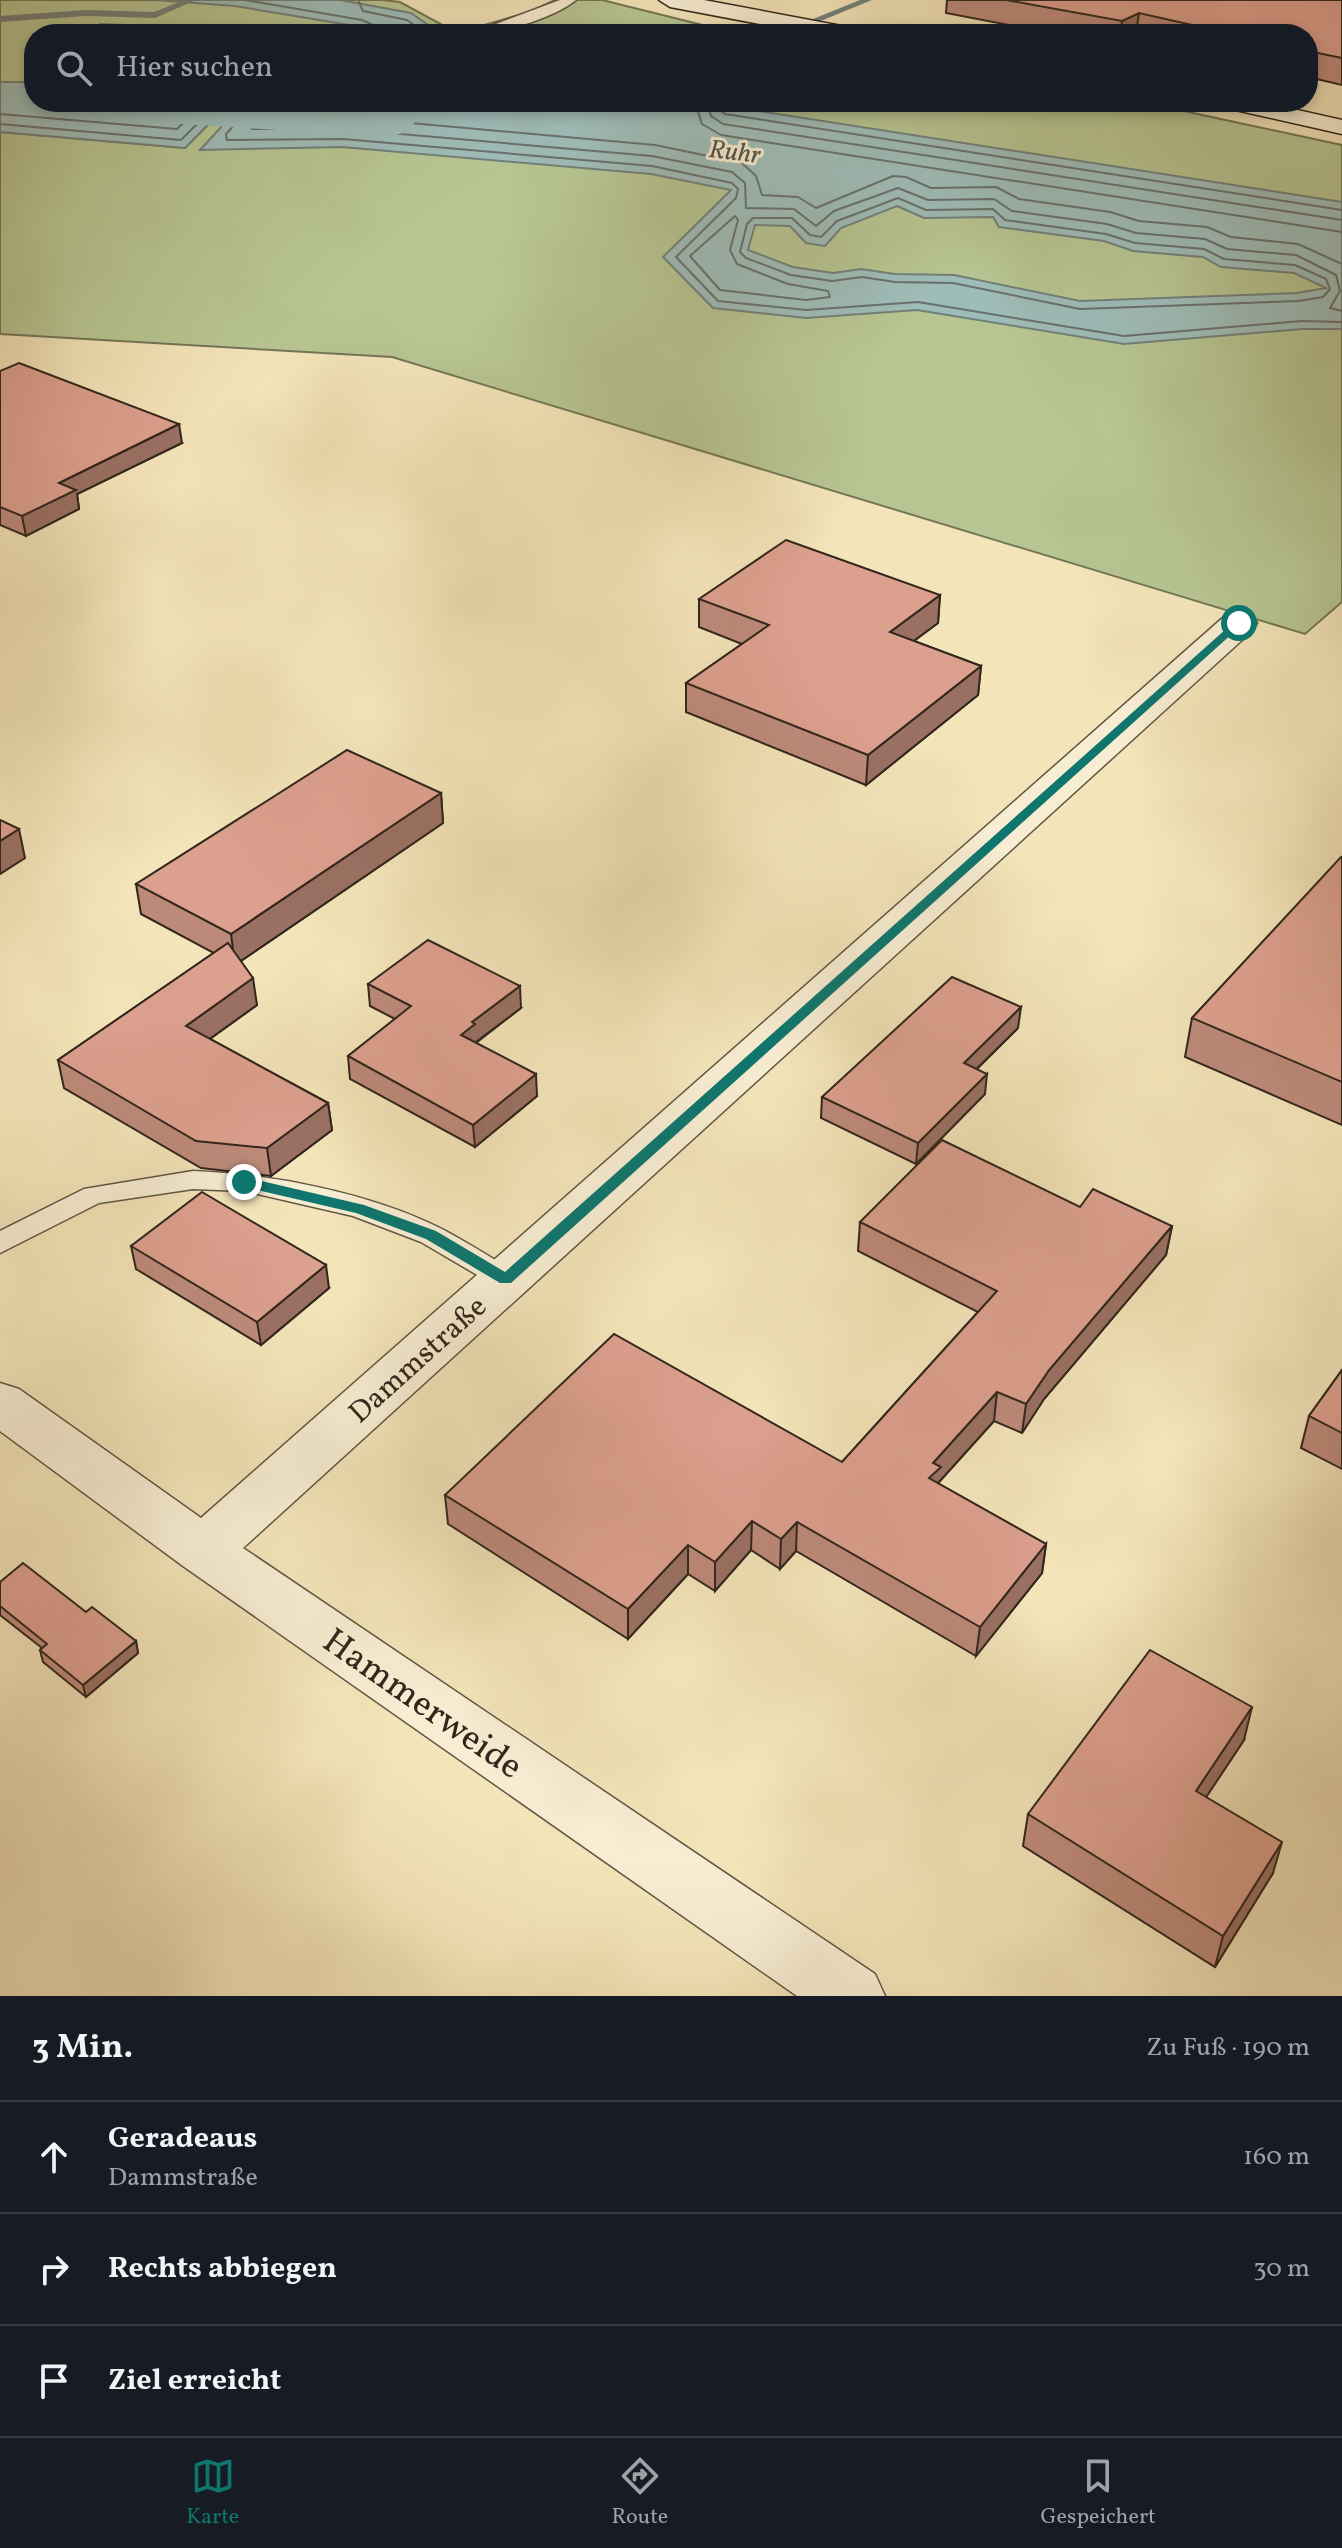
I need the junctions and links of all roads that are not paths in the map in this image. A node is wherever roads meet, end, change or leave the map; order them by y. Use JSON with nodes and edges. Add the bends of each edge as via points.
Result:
{"nodes":[{"id":1,"x":570,"y":0,"type":"edge"},
{"id":2,"x":670,"y":0,"type":"edge"},
{"id":3,"x":512,"y":24,"type":"edge"},
{"id":4,"x":791,"y":24,"type":"edge"},
{"id":5,"x":1275,"y":112,"type":"edge"},
{"id":6,"x":1342,"y":127,"type":"edge"},
{"id":7,"x":1239,"y":623,"type":"dead end"},
{"id":8,"x":0,"y":1243,"type":"edge"},
{"id":9,"x":506,"y":1279,"type":"junction"},
{"id":10,"x":0,"y":1403,"type":"edge"},
{"id":11,"x":203,"y":1550,"type":"junction"},
{"id":12,"x":852,"y":1996,"type":"edge"}],
"edges":[{"from":1,"to":3,"type":"lane"},
{"from":2,"to":4,"type":"street"},
{"from":5,"to":6,"type":"street"},
{"from":7,"to":9,"type":"street","name":"Dammstraße"},
{"from":8,"to":9,"type":"lane","via":[[93,1195],[193,1180],[244,1182],[359,1208],[417,1230]]},
{"from":9,"to":11,"type":"street","name":"Dammstraße"},
{"from":10,"to":11,"type":"street","name":"Hammerweide"},
{"from":11,"to":12,"type":"street","name":"Hammerweide"}]}
